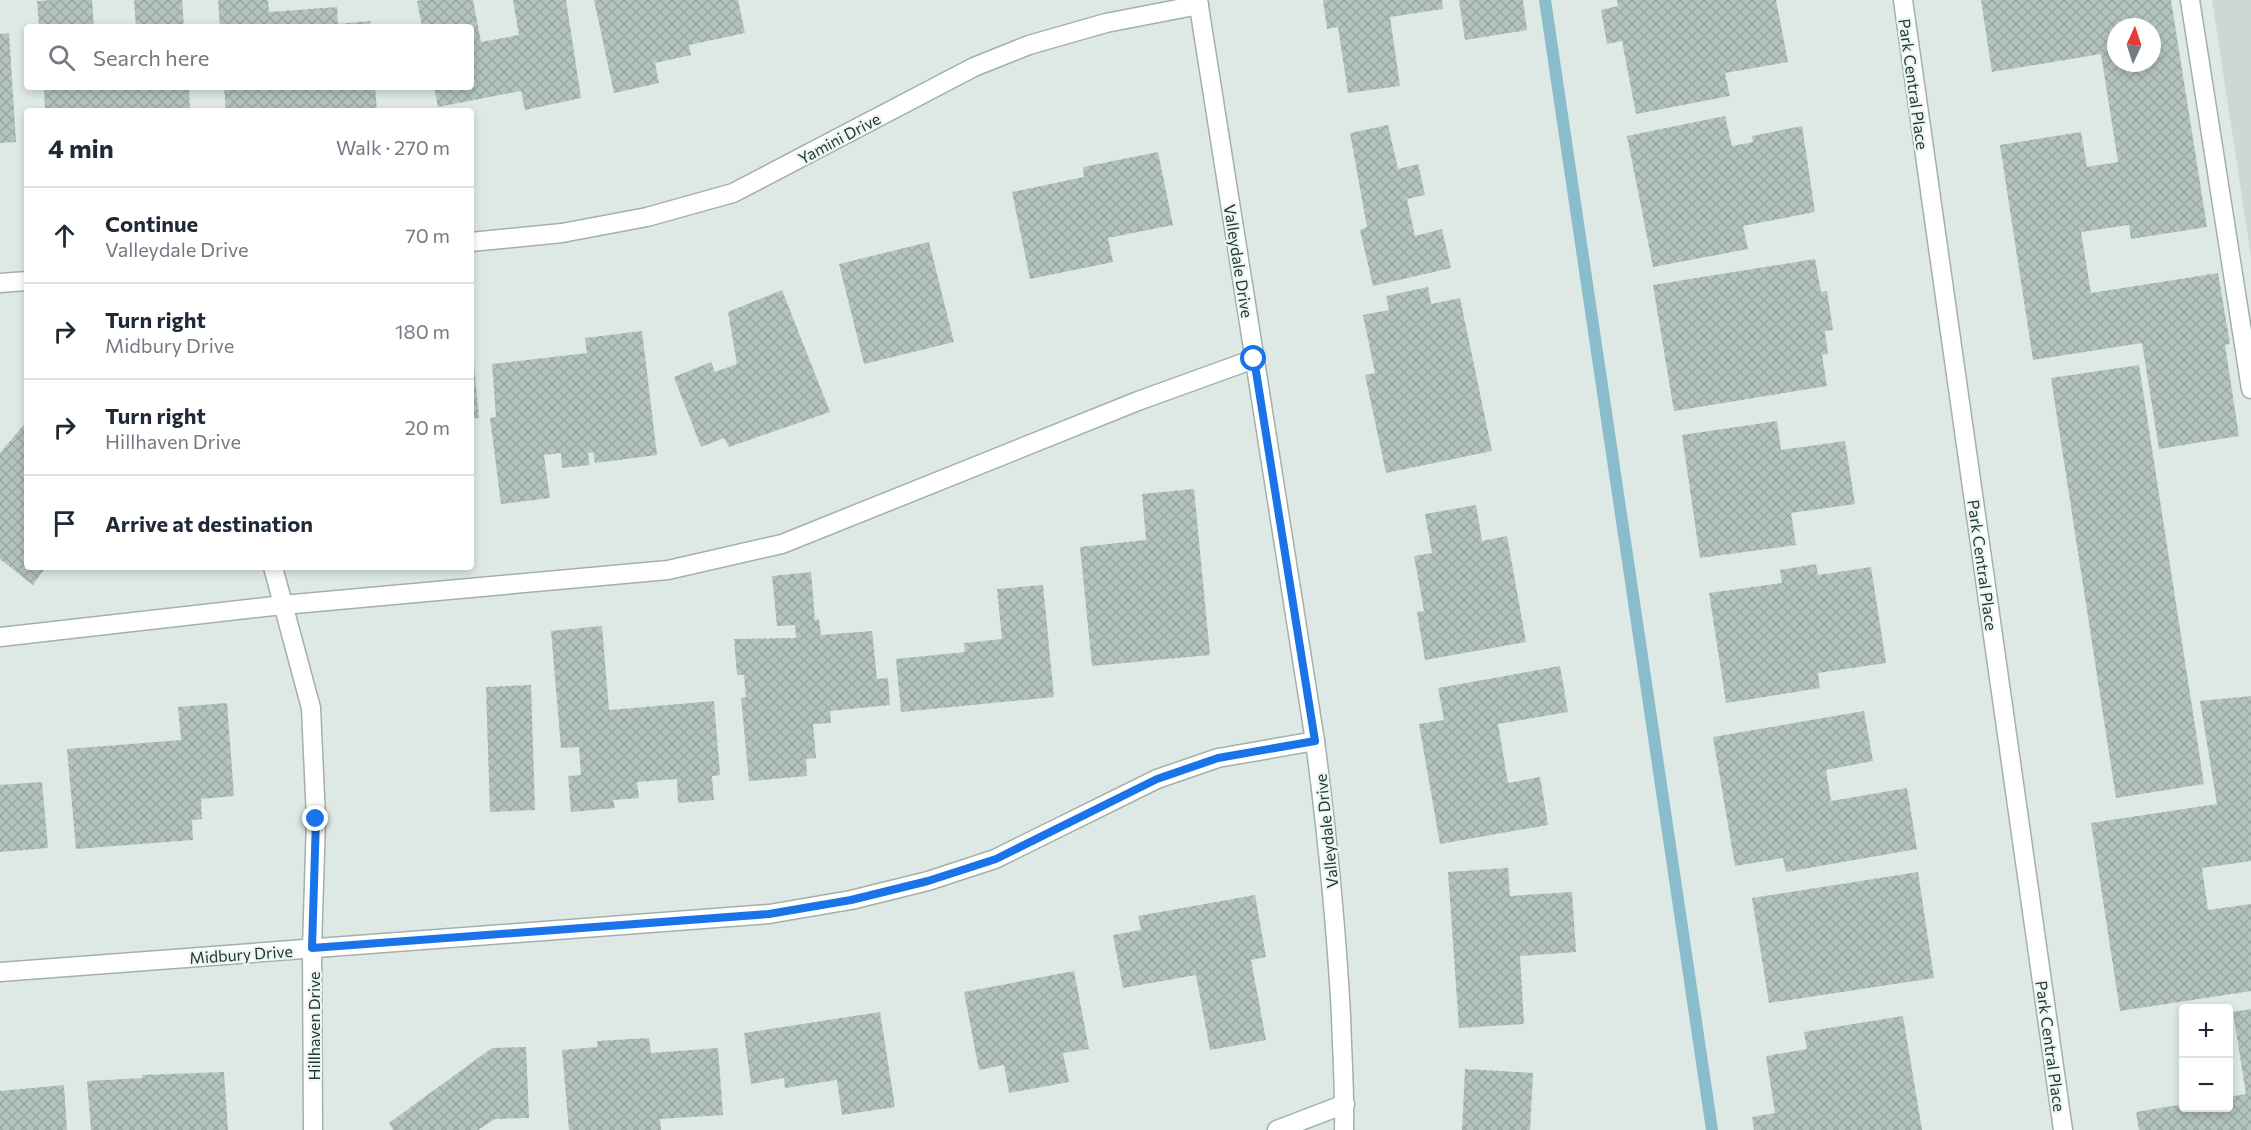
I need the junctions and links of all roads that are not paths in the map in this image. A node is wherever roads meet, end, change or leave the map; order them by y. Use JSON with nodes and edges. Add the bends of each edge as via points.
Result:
{"nodes":[{"id":1,"x":1903,"y":0,"type":"edge"},
{"id":2,"x":2190,"y":0,"type":"edge"},
{"id":3,"x":1199,"y":3,"type":"edge"},
{"id":4,"x":474,"y":242,"type":"edge"},
{"id":5,"x":24,"y":281,"type":"edge"},
{"id":6,"x":0,"y":283,"type":"edge"},
{"id":7,"x":1254,"y":359,"type":"junction"},
{"id":8,"x":2251,"y":389,"type":"edge"},
{"id":9,"x":274,"y":570,"type":"edge"},
{"id":10,"x":283,"y":605,"type":"junction"},
{"id":11,"x":0,"y":637,"type":"edge"},
{"id":12,"x":1315,"y":741,"type":"junction"},
{"id":13,"x":312,"y":948,"type":"junction"},
{"id":14,"x":0,"y":972,"type":"edge"},
{"id":15,"x":1345,"y":1104,"type":"junction"},
{"id":16,"x":313,"y":1130,"type":"edge"},
{"id":17,"x":1277,"y":1130,"type":"edge"},
{"id":18,"x":1344,"y":1130,"type":"edge"},
{"id":19,"x":2063,"y":1130,"type":"edge"}],
"edges":[{"from":1,"to":19,"type":"street","name":"Park Central Place"},
{"from":2,"to":8,"type":"street"},
{"from":3,"to":4,"type":"street","name":"Yamini Drive","via":[[1106,22],[1029,45],[974,67],[734,193],[647,217],[562,233]]},
{"from":3,"to":7,"type":"street","name":"Valleydale Drive"},
{"from":5,"to":6,"type":"street"},
{"from":7,"to":10,"type":"street","via":[[1138,401],[782,544],[668,570]]},
{"from":7,"to":12,"type":"street","name":"Valleydale Drive"},
{"from":9,"to":10,"type":"street","name":"Hillhaven Drive"},
{"from":10,"to":11,"type":"street"},
{"from":10,"to":13,"type":"street","name":"Hillhaven Drive","via":[[311,708],[316,819]]},
{"from":12,"to":13,"type":"street","name":"Midbury Drive","via":[[1218,758],[1177,772],[996,859],[851,900],[769,914]]},
{"from":12,"to":15,"type":"street","name":"Valleydale Drive","via":[[1329,849]]},
{"from":13,"to":14,"type":"street","name":"Midbury Drive"},
{"from":13,"to":16,"type":"street","name":"Hillhaven Drive"},
{"from":15,"to":17,"type":"street"},
{"from":15,"to":18,"type":"street","name":"Valleydale Drive"}]}
